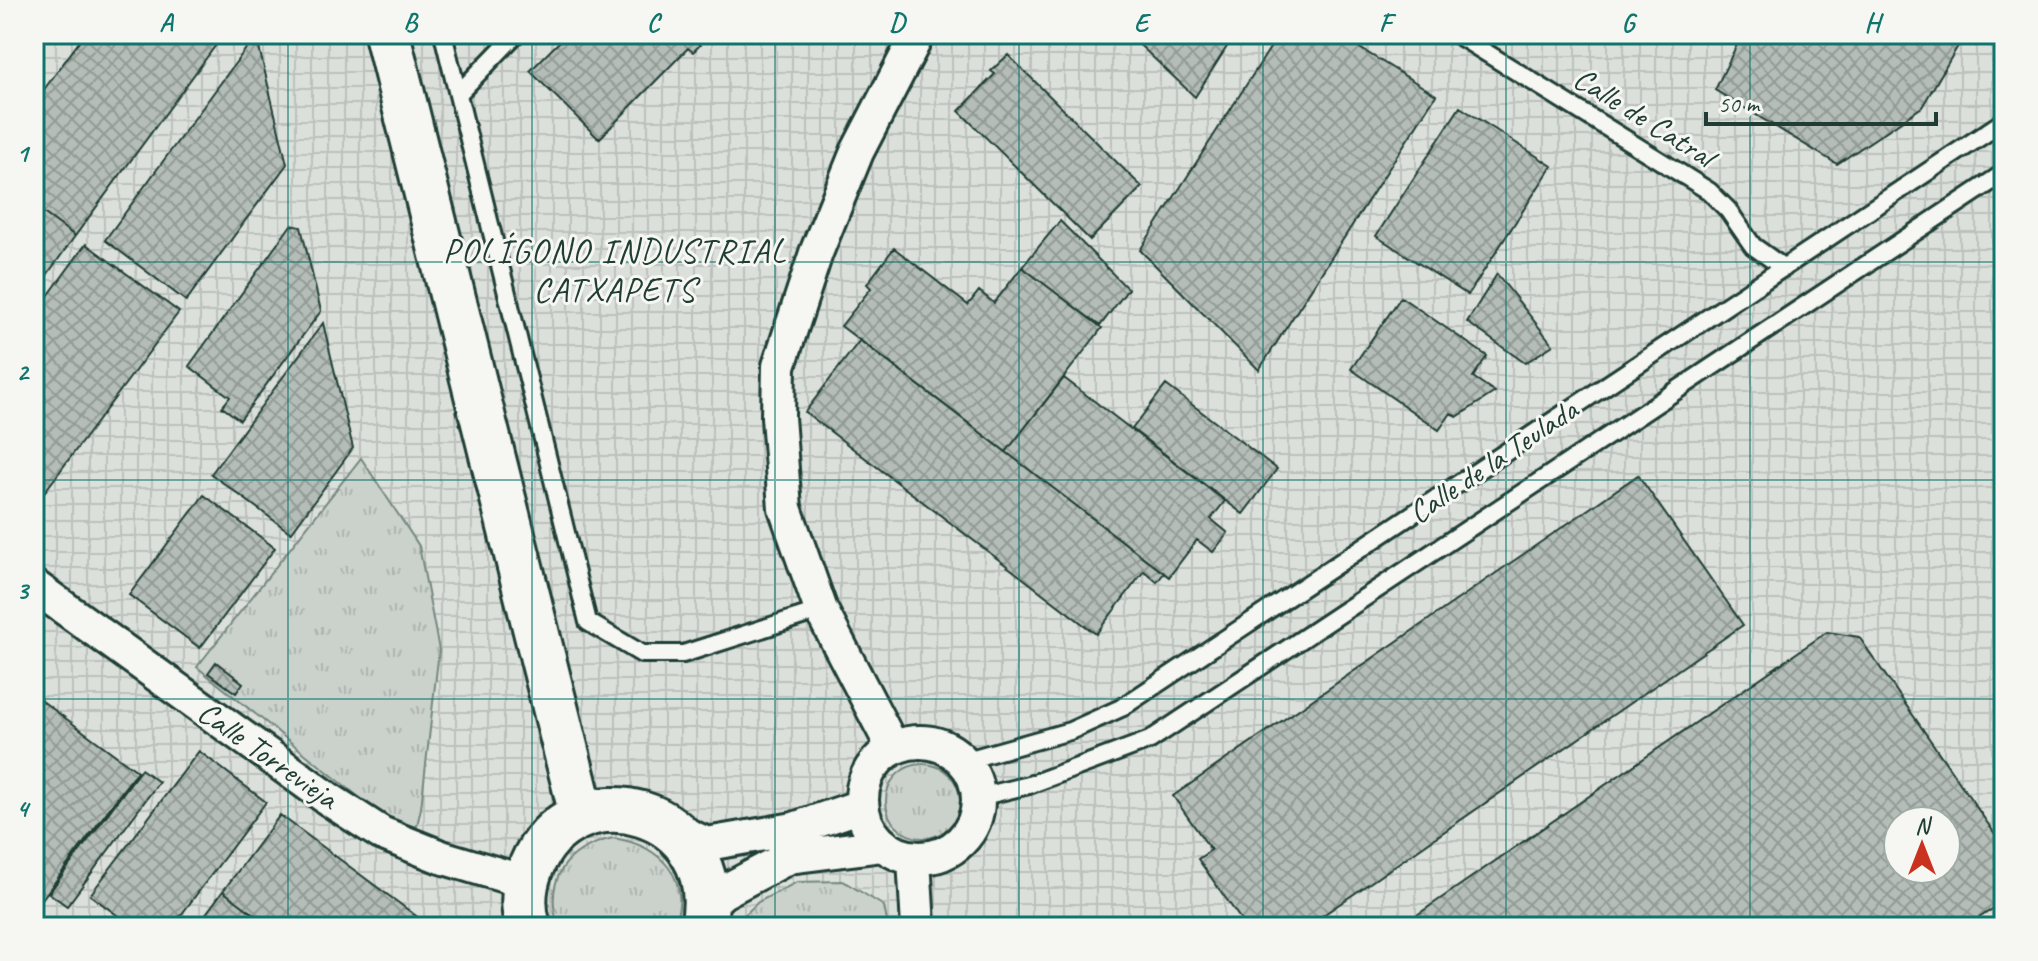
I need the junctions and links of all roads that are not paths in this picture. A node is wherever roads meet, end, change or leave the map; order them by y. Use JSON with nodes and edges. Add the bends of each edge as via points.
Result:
{"nodes":[{"id":1,"x":387,"y":34,"type":"edge"},
{"id":2,"x":443,"y":34,"type":"edge"},
{"id":3,"x":516,"y":34,"type":"edge"},
{"id":4,"x":918,"y":34,"type":"edge"},
{"id":5,"x":1456,"y":34,"type":"edge"},
{"id":6,"x":458,"y":94,"type":"junction"},
{"id":7,"x":2004,"y":121,"type":"edge"},
{"id":8,"x":2004,"y":173,"type":"edge"},
{"id":9,"x":1784,"y":268,"type":"junction"},
{"id":10,"x":34,"y":586,"type":"edge"},
{"id":11,"x":821,"y":610,"type":"junction"},
{"id":12,"x":893,"y":748,"type":"junction"},
{"id":13,"x":963,"y":761,"type":"junction"},
{"id":14,"x":979,"y":797,"type":"junction"},
{"id":15,"x":861,"y":806,"type":"junction"},
{"id":16,"x":582,"y":815,"type":"junction"},
{"id":17,"x":669,"y":826,"type":"junction"},
{"id":18,"x":883,"y":845,"type":"junction"},
{"id":19,"x":914,"y":859,"type":"junction"},
{"id":20,"x":525,"y":882,"type":"junction"},
{"id":21,"x":706,"y":916,"type":"edge"},
{"id":22,"x":528,"y":927,"type":"edge"},
{"id":23,"x":918,"y":927,"type":"edge"}],
"edges":[{"from":1,"to":16,"type":"street"},
{"from":2,"to":6,"type":"lane"},
{"from":3,"to":6,"type":"lane"},
{"from":4,"to":11,"type":"street","via":[[857,152],[779,366],[785,508]]},
{"from":5,"to":9,"type":"lane","name":"Calle de Catral","via":[[1709,191],[1753,246]]},
{"from":6,"to":11,"type":"lane","via":[[588,622],[642,654],[683,654]]},
{"from":7,"to":9,"type":"lane","name":"Calle de la Teulada"},
{"from":8,"to":14,"type":"lane","name":"Calle de la Teulada","via":[[1150,740],[1029,785]]},
{"from":9,"to":13,"type":"lane","name":"Calle de la Teulada","via":[[1121,708],[1070,731]]},
{"from":10,"to":20,"type":"street","name":"Calle Torrevieja","via":[[381,833]]},
{"from":11,"to":12,"type":"street"},
{"from":12,"to":13,"type":"street","via":[[927,742]]},
{"from":12,"to":15,"type":"street","via":[[876,760],[863,786]]},
{"from":13,"to":14,"type":"street"},
{"from":14,"to":19,"type":"street","via":[[965,839],[952,850]]},
{"from":15,"to":17,"type":"street","via":[[794,829],[707,844]]},
{"from":15,"to":18,"type":"street","via":[[864,821]]},
{"from":16,"to":17,"type":"street","via":[[612,809],[642,813]]},
{"from":16,"to":20,"type":"street","via":[[556,831],[536,854]]},
{"from":17,"to":21,"type":"street","via":[[691,848],[704,875]]},
{"from":18,"to":19,"type":"street"},
{"from":18,"to":21,"type":"street","via":[[789,857],[723,892]]},
{"from":19,"to":23,"type":"street"},
{"from":20,"to":22,"type":"street"}]}
